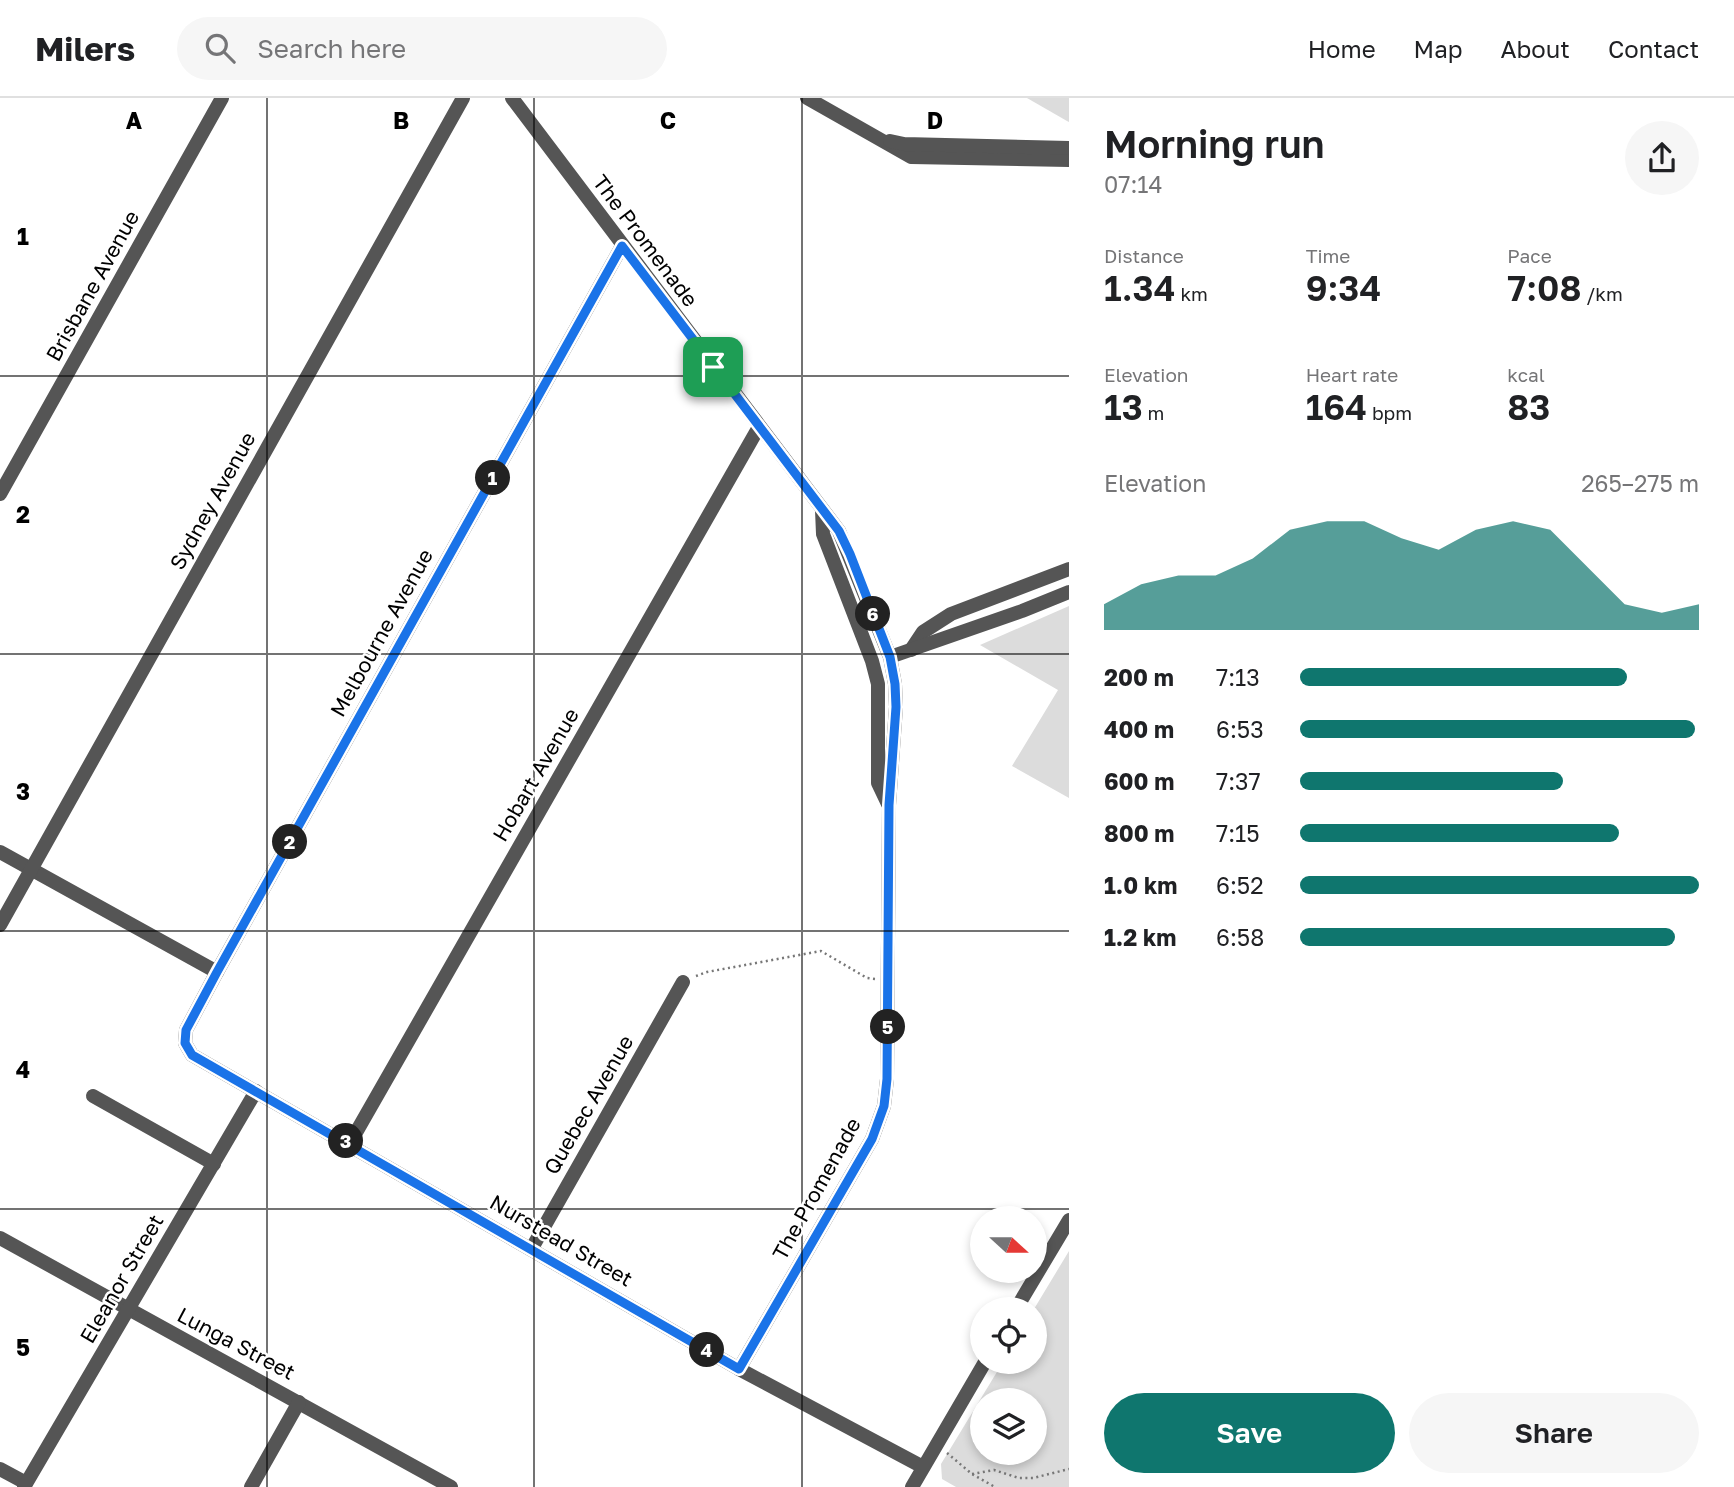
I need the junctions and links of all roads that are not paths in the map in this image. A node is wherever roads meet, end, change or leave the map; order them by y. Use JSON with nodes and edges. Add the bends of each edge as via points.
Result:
{"nodes":[{"id":1,"x":222,"y":98,"type":"edge"},
{"id":2,"x":463,"y":98,"type":"edge"},
{"id":3,"x":512,"y":98,"type":"edge"},
{"id":4,"x":807,"y":98,"type":"edge"},
{"id":5,"x":875,"y":138,"type":"junction"},
{"id":6,"x":1069,"y":148,"type":"edge"},
{"id":7,"x":1069,"y":160,"type":"edge"},
{"id":8,"x":622,"y":246,"type":"junction"},
{"id":9,"x":759,"y":427,"type":"junction"},
{"id":10,"x":0,"y":494,"type":"edge"},
{"id":11,"x":822,"y":510,"type":"junction"},
{"id":12,"x":1069,"y":569,"type":"edge"},
{"id":13,"x":1069,"y":592,"type":"edge"},
{"id":14,"x":911,"y":650,"type":"junction"},
{"id":15,"x":890,"y":657,"type":"junction"},
{"id":16,"x":889,"y":805,"type":"junction"},
{"id":17,"x":0,"y":852,"type":"edge"},
{"id":18,"x":31,"y":870,"type":"junction"},
{"id":19,"x":0,"y":925,"type":"edge"},
{"id":20,"x":217,"y":972,"type":"junction"},
{"id":21,"x":683,"y":982,"type":"road end"},
{"id":22,"x":185,"y":1043,"type":"joint"},
{"id":23,"x":256,"y":1091,"type":"junction"},
{"id":24,"x":93,"y":1096,"type":"dead end"},
{"id":25,"x":349,"y":1143,"type":"junction"},
{"id":26,"x":214,"y":1164,"type":"junction"},
{"id":27,"x":1069,"y":1220,"type":"edge"},
{"id":28,"x":0,"y":1238,"type":"edge"},
{"id":29,"x":532,"y":1248,"type":"junction"},
{"id":30,"x":1023,"y":1297,"type":"edge"},
{"id":31,"x":128,"y":1309,"type":"junction"},
{"id":32,"x":739,"y":1369,"type":"junction"},
{"id":33,"x":978,"y":1374,"type":"edge"},
{"id":34,"x":299,"y":1402,"type":"junction"},
{"id":35,"x":923,"y":1467,"type":"junction"},
{"id":36,"x":0,"y":1469,"type":"edge"},
{"id":37,"x":25,"y":1485,"type":"edge"},
{"id":38,"x":251,"y":1487,"type":"edge"},
{"id":39,"x":451,"y":1487,"type":"edge"},
{"id":40,"x":912,"y":1487,"type":"edge"}],
"edges":[{"from":1,"to":10,"type":"street","name":"Brisbane Avenue"},
{"from":2,"to":18,"type":"street","name":"Sydney Avenue"},
{"from":3,"to":8,"type":"street","name":"The Promenade"},
{"from":4,"to":5,"type":"street"},
{"from":5,"to":6,"type":"street","via":[[904,144]]},
{"from":5,"to":7,"type":"street","via":[[911,157]]},
{"from":8,"to":9,"type":"street","name":"The Promenade"},
{"from":8,"to":20,"type":"street","name":"Melbourne Avenue"},
{"from":9,"to":11,"type":"street","name":"The Promenade"},
{"from":9,"to":25,"type":"street","name":"Hobart Avenue"},
{"from":11,"to":15,"type":"street","name":"The Promenade","via":[[850,554]]},
{"from":11,"to":16,"type":"street","name":"The Promenade","via":[[823,534],[872,661],[877,684],[878,783]]},
{"from":12,"to":14,"type":"street","via":[[951,614],[922,632]]},
{"from":13,"to":14,"type":"street"},
{"from":14,"to":15,"type":"street"},
{"from":15,"to":16,"type":"street","name":"The Promenade","via":[[896,707]]},
{"from":16,"to":32,"type":"street","name":"The Promenade","via":[[884,1106],[872,1139]]},
{"from":17,"to":18,"type":"street"},
{"from":18,"to":19,"type":"street","name":"Sydney Avenue"},
{"from":18,"to":20,"type":"street"},
{"from":20,"to":22,"type":"street","name":"Melbourne Avenue","via":[[186,1030]]},
{"from":21,"to":29,"type":"street","name":"Quebec Avenue"},
{"from":22,"to":23,"type":"street","name":"Nurstead Street","via":[[192,1055]]},
{"from":23,"to":25,"type":"street","name":"Nurstead Street"},
{"from":23,"to":26,"type":"street","name":"Eleanor Street"},
{"from":24,"to":26,"type":"street"},
{"from":25,"to":29,"type":"street","name":"Nurstead Street"},
{"from":26,"to":31,"type":"street","name":"Eleanor Street"},
{"from":27,"to":30,"type":"street"},
{"from":28,"to":31,"type":"street","name":"Lunga Street"},
{"from":29,"to":32,"type":"street","name":"Nurstead Street"},
{"from":31,"to":34,"type":"street","name":"Lunga Street"},
{"from":31,"to":37,"type":"street","name":"Eleanor Street"},
{"from":32,"to":35,"type":"street","name":"Nurstead Street"},
{"from":33,"to":35,"type":"street"},
{"from":34,"to":38,"type":"street"},
{"from":34,"to":39,"type":"street","name":"Lunga Street"},
{"from":35,"to":40,"type":"street"},
{"from":36,"to":37,"type":"street"}]}
